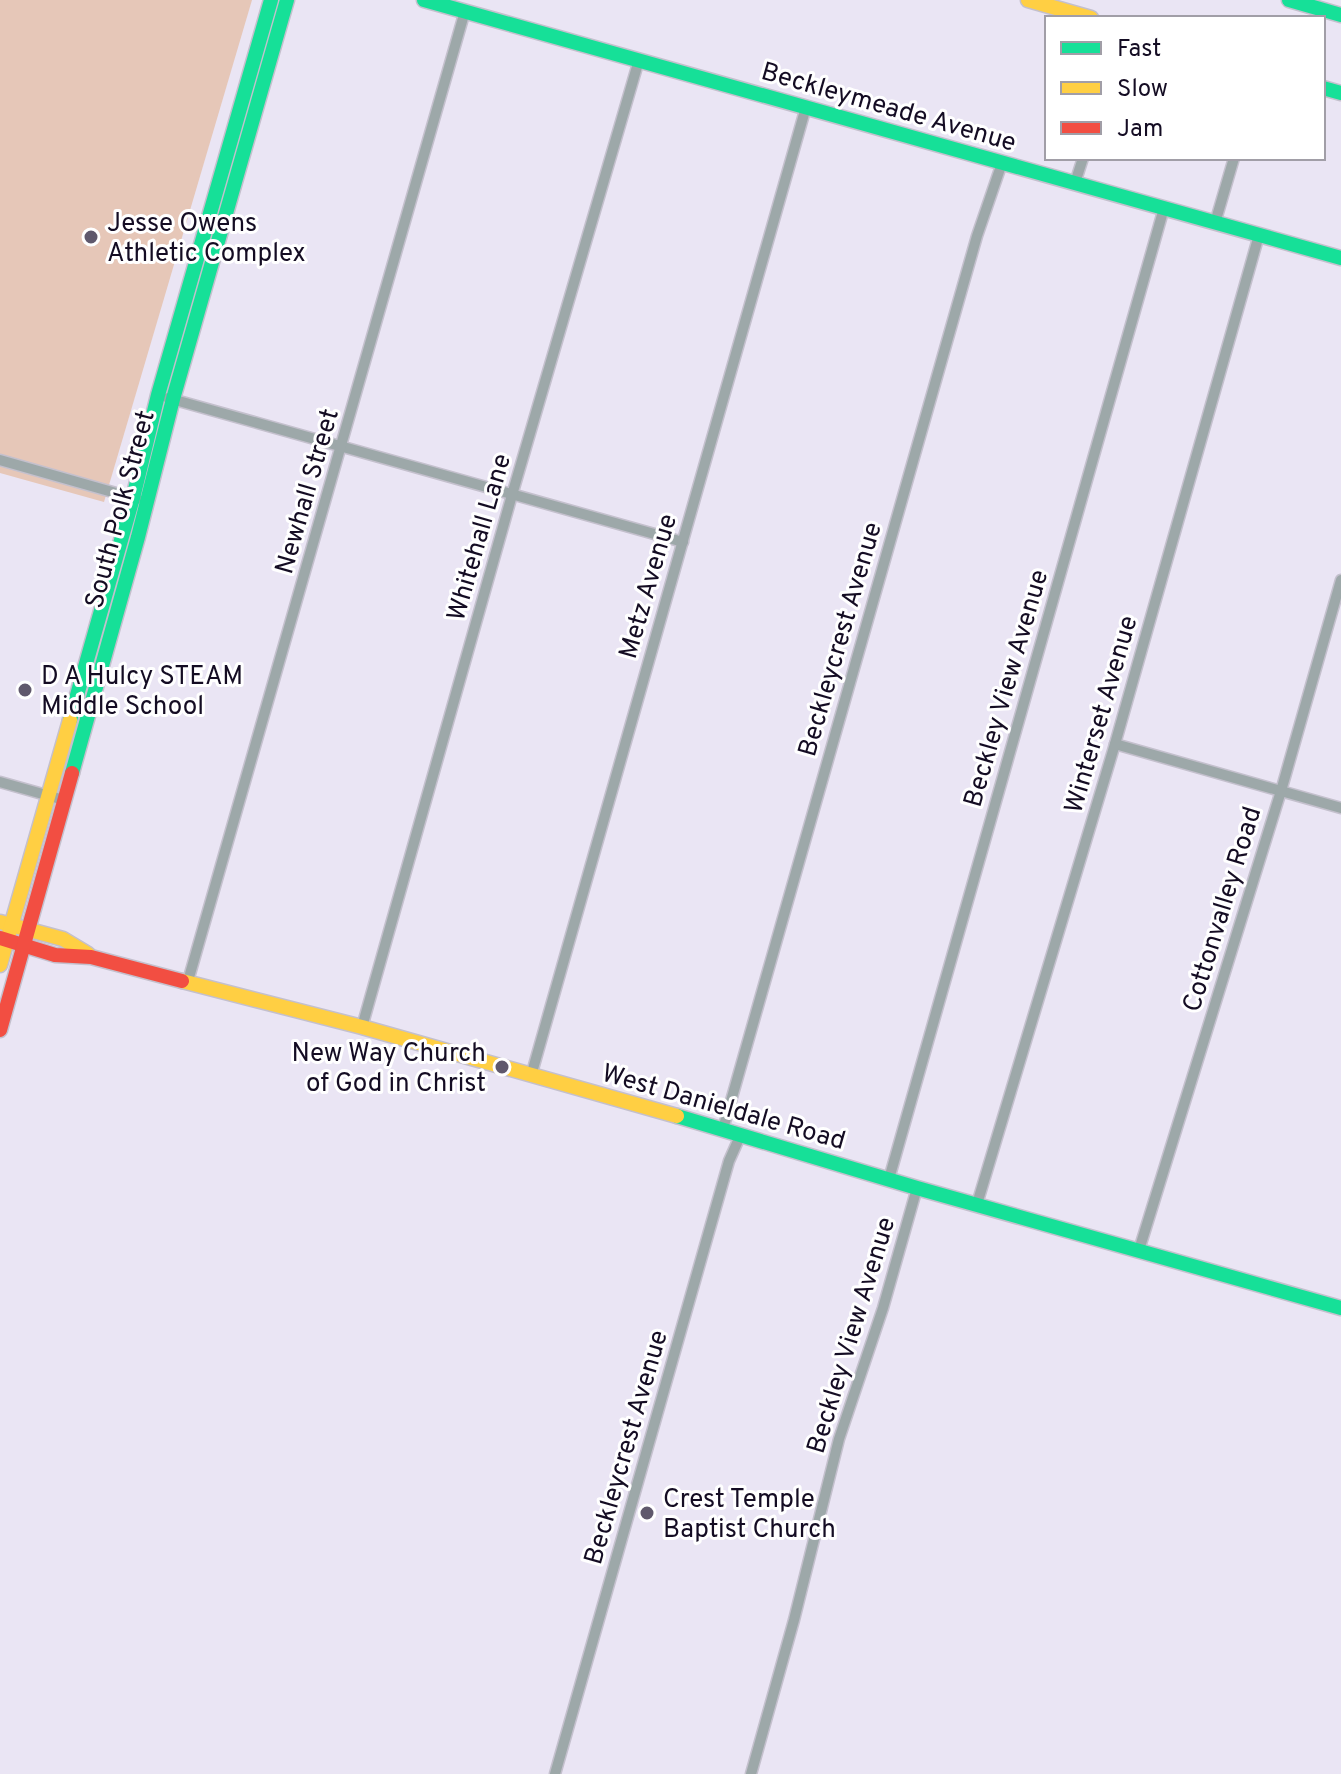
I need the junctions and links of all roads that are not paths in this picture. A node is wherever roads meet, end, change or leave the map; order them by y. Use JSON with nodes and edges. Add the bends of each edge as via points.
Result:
{"nodes":[{"id":1,"x":271,"y":0,"type":"edge"},
{"id":2,"x":287,"y":0,"type":"edge"},
{"id":3,"x":424,"y":0,"type":"edge"},
{"id":4,"x":1028,"y":0,"type":"edge"},
{"id":5,"x":1289,"y":0,"type":"edge"},
{"id":6,"x":465,"y":11,"type":"junction"},
{"id":7,"x":1341,"y":15,"type":"edge"},
{"id":8,"x":1084,"y":16,"type":"edge"},
{"id":9,"x":639,"y":60,"type":"junction"},
{"id":10,"x":806,"y":107,"type":"junction"},
{"id":11,"x":1082,"y":160,"type":"edge"},
{"id":12,"x":1233,"y":160,"type":"edge"},
{"id":13,"x":1002,"y":163,"type":"junction"},
{"id":14,"x":1075,"y":183,"type":"junction"},
{"id":15,"x":224,"y":193,"type":"junction"},
{"id":16,"x":1164,"y":208,"type":"junction"},
{"id":17,"x":1215,"y":223,"type":"junction"},
{"id":18,"x":1259,"y":235,"type":"junction"},
{"id":19,"x":1341,"y":258,"type":"edge"},
{"id":20,"x":166,"y":397,"type":"junction"},
{"id":21,"x":342,"y":446,"type":"junction"},
{"id":22,"x":0,"y":460,"type":"edge"},
{"id":23,"x":512,"y":495,"type":"junction"},
{"id":24,"x":141,"y":500,"type":"junction"},
{"id":25,"x":683,"y":542,"type":"junction"},
{"id":26,"x":1341,"y":580,"type":"edge"},
{"id":27,"x":118,"y":581,"type":"junction"},
{"id":28,"x":83,"y":677,"type":"junction"},
{"id":29,"x":98,"y":681,"type":"junction"},
{"id":30,"x":1115,"y":744,"type":"junction"},
{"id":31,"x":0,"y":782,"type":"edge"},
{"id":32,"x":1281,"y":791,"type":"junction"},
{"id":33,"x":49,"y":795,"type":"junction"},
{"id":34,"x":64,"y":800,"type":"junction"},
{"id":35,"x":1341,"y":808,"type":"edge"},
{"id":36,"x":6,"y":923,"type":"edge"},
{"id":37,"x":28,"y":930,"type":"junction"},
{"id":38,"x":4,"y":940,"type":"edge"},
{"id":39,"x":24,"y":946,"type":"junction"},
{"id":40,"x":91,"y":957,"type":"junction"},
{"id":41,"x":0,"y":965,"type":"edge"},
{"id":42,"x":188,"y":981,"type":"junction"},
{"id":43,"x":362,"y":1027,"type":"junction"},
{"id":44,"x":0,"y":1030,"type":"edge"},
{"id":45,"x":531,"y":1076,"type":"junction"},
{"id":46,"x":723,"y":1129,"type":"junction"},
{"id":47,"x":741,"y":1134,"type":"junction"},
{"id":48,"x":889,"y":1179,"type":"junction"},
{"id":49,"x":917,"y":1188,"type":"junction"},
{"id":50,"x":977,"y":1204,"type":"junction"},
{"id":51,"x":1139,"y":1250,"type":"junction"},
{"id":52,"x":1341,"y":1308,"type":"edge"},
{"id":53,"x":555,"y":1774,"type":"edge"},
{"id":54,"x":751,"y":1774,"type":"edge"}],
"edges":[{"from":1,"to":15,"type":"main road","name":"South Polk Street"},
{"from":2,"to":15,"type":"main road","name":"South Polk Street"},
{"from":3,"to":6,"type":"main road","name":"Beckleymeade Avenue"},
{"from":4,"to":8,"type":"main road"},
{"from":5,"to":7,"type":"main road"},
{"from":6,"to":9,"type":"main road","name":"Beckleymeade Avenue"},
{"from":6,"to":21,"type":"street","name":"Newhall Street"},
{"from":9,"to":10,"type":"main road","name":"Beckleymeade Avenue"},
{"from":9,"to":23,"type":"street","name":"Whitehall Lane"},
{"from":10,"to":13,"type":"main road","name":"Beckleymeade Avenue"},
{"from":10,"to":25,"type":"street","name":"Metz Avenue"},
{"from":11,"to":14,"type":"street"},
{"from":12,"to":17,"type":"street"},
{"from":13,"to":14,"type":"main road","name":"Beckleymeade Avenue"},
{"from":13,"to":46,"type":"street","name":"Beckleycrest Avenue","via":[[968,266]]},
{"from":14,"to":16,"type":"main road","name":"Beckleymeade Avenue"},
{"from":15,"to":20,"type":"main road","name":"South Polk Street"},
{"from":16,"to":17,"type":"main road","name":"Beckleymeade Avenue"},
{"from":16,"to":48,"type":"street","name":"Beckley View Avenue"},
{"from":17,"to":18,"type":"main road","name":"Beckleymeade Avenue"},
{"from":18,"to":19,"type":"main road","name":"Beckleymeade Avenue"},
{"from":18,"to":30,"type":"street","name":"Winterset Avenue"},
{"from":20,"to":21,"type":"street"},
{"from":20,"to":24,"type":"main road","name":"South Polk Street"},
{"from":21,"to":23,"type":"street"},
{"from":21,"to":42,"type":"street","name":"Newhall Street"},
{"from":22,"to":24,"type":"street"},
{"from":23,"to":25,"type":"street"},
{"from":23,"to":43,"type":"street","name":"Whitehall Lane"},
{"from":24,"to":27,"type":"main road","name":"South Polk Street"},
{"from":25,"to":45,"type":"street","name":"Metz Avenue"},
{"from":26,"to":32,"type":"street","name":"Cottonvalley Road"},
{"from":27,"to":28,"type":"main road","name":"South Polk Street"},
{"from":27,"to":29,"type":"main road","name":"South Polk Street"},
{"from":28,"to":29,"type":"main road"},
{"from":28,"to":33,"type":"main road","name":"South Polk Street"},
{"from":29,"to":34,"type":"main road","name":"South Polk Street"},
{"from":30,"to":32,"type":"street"},
{"from":30,"to":50,"type":"street","name":"Winterset Avenue"},
{"from":31,"to":33,"type":"street"},
{"from":32,"to":35,"type":"street"},
{"from":32,"to":51,"type":"street","name":"Cottonvalley Road"},
{"from":33,"to":34,"type":"street"},
{"from":33,"to":36,"type":"main road","name":"South Polk Street"},
{"from":34,"to":37,"type":"main road","name":"South Polk Street"},
{"from":36,"to":37,"type":"main road","name":"West Danieldale Road"},
{"from":36,"to":38,"type":"main road","name":"South Polk Street"},
{"from":37,"to":39,"type":"main road","name":"South Polk Street"},
{"from":37,"to":40,"type":"main road","name":"West Danieldale Road","via":[[63,939]]},
{"from":38,"to":39,"type":"main road","name":"West Danieldale Road"},
{"from":38,"to":41,"type":"main road","name":"South Polk Street"},
{"from":39,"to":40,"type":"main road","name":"West Danieldale Road"},
{"from":39,"to":44,"type":"main road","name":"South Polk Street"},
{"from":40,"to":42,"type":"main road","name":"West Danieldale Road"},
{"from":42,"to":43,"type":"main road","name":"West Danieldale Road"},
{"from":43,"to":45,"type":"main road","name":"West Danieldale Road"},
{"from":45,"to":46,"type":"main road","name":"West Danieldale Road"},
{"from":46,"to":47,"type":"main road","name":"West Danieldale Road"},
{"from":47,"to":48,"type":"main road","name":"West Danieldale Road"},
{"from":47,"to":53,"type":"street","name":"Beckleycrest Avenue"},
{"from":48,"to":49,"type":"main road","name":"West Danieldale Road"},
{"from":49,"to":50,"type":"main road","name":"West Danieldale Road"},
{"from":49,"to":54,"type":"street","name":"Beckley View Avenue","via":[[839,1439]]},
{"from":50,"to":51,"type":"main road","name":"West Danieldale Road"},
{"from":51,"to":52,"type":"main road","name":"West Danieldale Road"}]}
